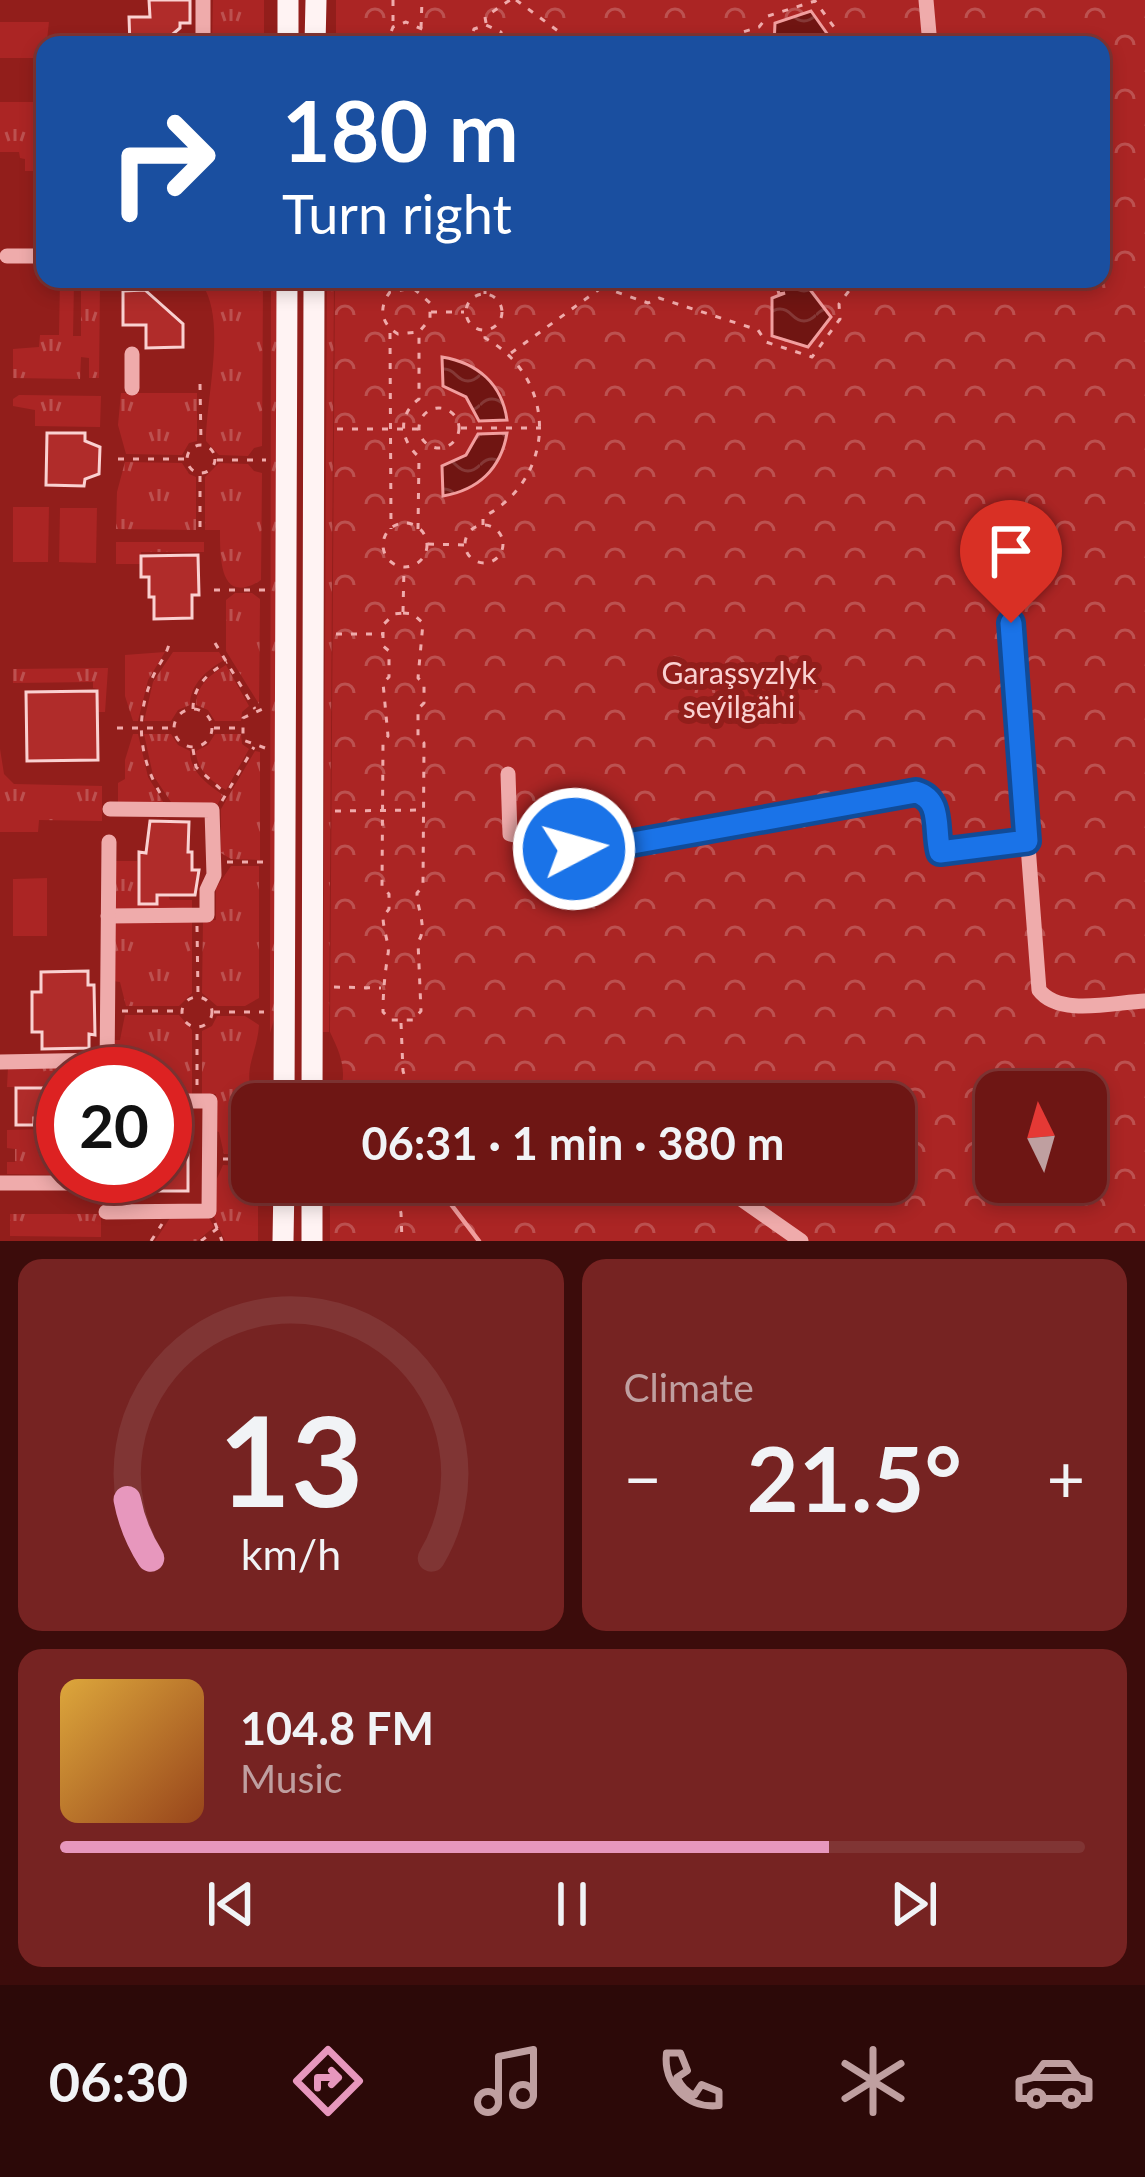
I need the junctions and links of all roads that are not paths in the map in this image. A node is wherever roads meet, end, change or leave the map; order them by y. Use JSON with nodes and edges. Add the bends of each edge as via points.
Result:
{"nodes":[{"id":1,"x":203,"y":0,"type":"edge"},
{"id":2,"x":288,"y":0,"type":"edge"},
{"id":3,"x":316,"y":0,"type":"edge"},
{"id":4,"x":926,"y":0,"type":"edge"},
{"id":5,"x":203,"y":36,"type":"edge"},
{"id":6,"x":288,"y":36,"type":"edge"},
{"id":7,"x":315,"y":36,"type":"edge"},
{"id":8,"x":929,"y":36,"type":"edge"},
{"id":9,"x":7,"y":256,"type":"dead end"},
{"id":10,"x":36,"y":256,"type":"edge"},
{"id":11,"x":286,"y":288,"type":"edge"},
{"id":12,"x":314,"y":288,"type":"edge"},
{"id":13,"x":132,"y":354,"type":"dead end"},
{"id":14,"x":132,"y":388,"type":"dead end"},
{"id":15,"x":1011,"y":623,"type":"dead end"},
{"id":16,"x":508,"y":774,"type":"dead end"},
{"id":17,"x":110,"y":809,"type":"dead end"},
{"id":18,"x":1027,"y":841,"type":"junction"},
{"id":19,"x":109,"y":842,"type":"dead end"},
{"id":20,"x":108,"y":916,"type":"junction"},
{"id":21,"x":1145,"y":1001,"type":"edge"},
{"id":22,"x":107,"y":1047,"type":"edge"},
{"id":23,"x":0,"y":1062,"type":"edge"},
{"id":24,"x":36,"y":1064,"type":"edge"},
{"id":25,"x":284,"y":1083,"type":"edge"},
{"id":26,"x":312,"y":1083,"type":"edge"},
{"id":27,"x":192,"y":1101,"type":"edge"},
{"id":28,"x":0,"y":1184,"type":"edge"},
{"id":29,"x":36,"y":1184,"type":"edge"},
{"id":30,"x":284,"y":1203,"type":"edge"},
{"id":31,"x":312,"y":1203,"type":"edge"},
{"id":32,"x":747,"y":1203,"type":"edge"},
{"id":33,"x":106,"y":1212,"type":"dead end"},
{"id":34,"x":283,"y":1241,"type":"edge"},
{"id":35,"x":312,"y":1241,"type":"edge"},
{"id":36,"x":801,"y":1241,"type":"edge"}],
"edges":[{"from":1,"to":5,"type":"lane"},
{"from":2,"to":6,"type":"main road"},
{"from":3,"to":7,"type":"main road"},
{"from":4,"to":8,"type":"lane"},
{"from":9,"to":10,"type":"lane"},
{"from":11,"to":25,"type":"main road"},
{"from":12,"to":26,"type":"main road"},
{"from":13,"to":14,"type":"lane"},
{"from":15,"to":18,"type":"lane"},
{"from":16,"to":18,"type":"lane","via":[[510,834],[574,849],[916,792],[934,805],[940,852]]},
{"from":17,"to":20,"type":"lane","via":[[212,810],[214,875],[207,915]]},
{"from":18,"to":21,"type":"lane","via":[[1043,997],[1064,1005]]},
{"from":19,"to":20,"type":"lane"},
{"from":20,"to":22,"type":"lane"},
{"from":23,"to":24,"type":"lane"},
{"from":27,"to":33,"type":"lane","via":[[210,1101],[209,1211]]},
{"from":28,"to":29,"type":"lane"},
{"from":30,"to":34,"type":"main road"},
{"from":31,"to":35,"type":"main road"},
{"from":32,"to":36,"type":"lane"}]}
